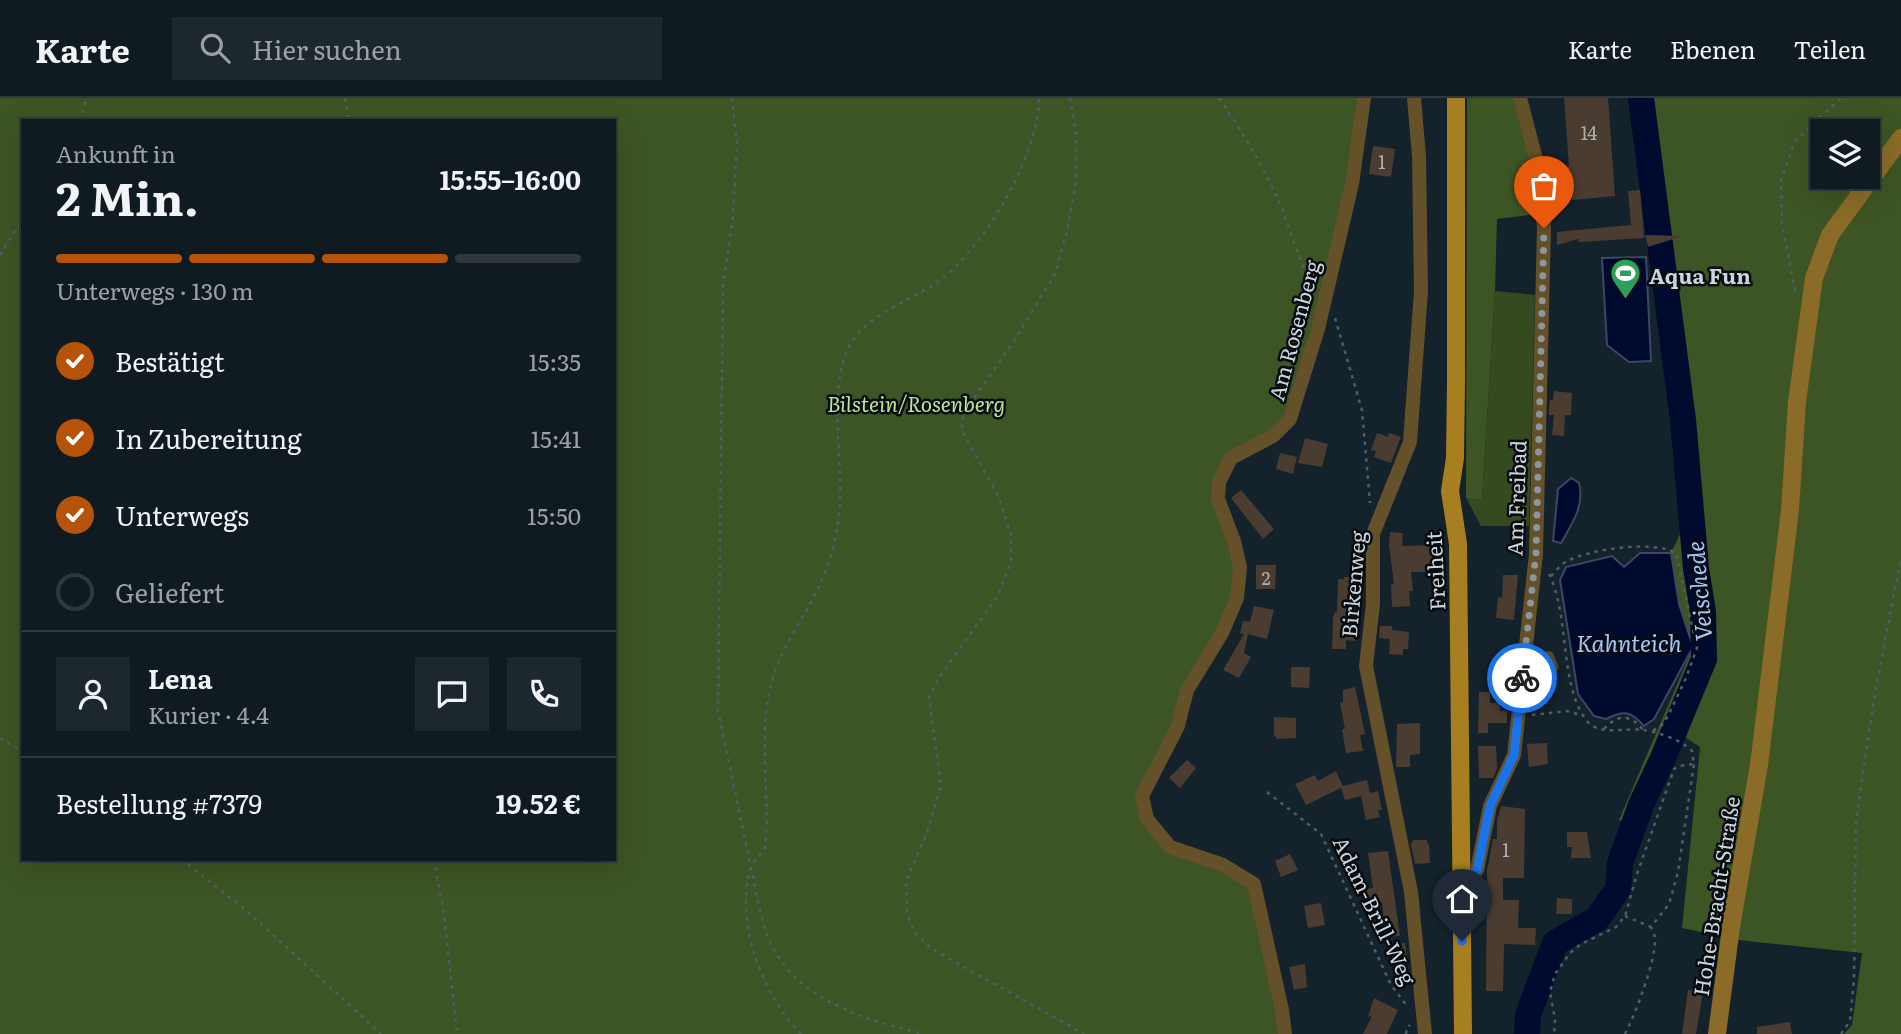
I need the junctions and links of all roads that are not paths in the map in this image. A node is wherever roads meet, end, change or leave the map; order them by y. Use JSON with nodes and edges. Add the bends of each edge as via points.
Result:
{"nodes":[{"id":1,"x":1364,"y":98,"type":"edge"},
{"id":2,"x":1414,"y":98,"type":"edge"},
{"id":3,"x":1520,"y":98,"type":"edge"},
{"id":4,"x":1457,"y":102,"type":"edge"},
{"id":5,"x":1901,"y":138,"type":"edge"},
{"id":6,"x":1525,"y":654,"type":"junction"},
{"id":7,"x":1521,"y":685,"type":"junction"},
{"id":8,"x":1460,"y":888,"type":"junction"},
{"id":9,"x":1285,"y":1034,"type":"edge"},
{"id":10,"x":1425,"y":1034,"type":"edge"},
{"id":11,"x":1463,"y":1034,"type":"edge"},
{"id":12,"x":1717,"y":1034,"type":"edge"}],
"edges":[{"from":1,"to":9,"type":"street","name":"Am Rosenberg","via":[[1349,197],[1318,329],[1290,419],[1273,436],[1231,458],[1219,482],[1218,499],[1240,567],[1237,598],[1222,633],[1187,690],[1178,726],[1142,796],[1147,820],[1170,847],[1223,864],[1254,884]]},
{"from":2,"to":10,"type":"street","name":"Birkenweg","via":[[1422,291],[1410,442],[1373,534],[1373,604],[1366,666],[1410,892]]},
{"from":3,"to":6,"type":"street","name":"Am Freibad","via":[[1537,163],[1544,228],[1536,554]]},
{"from":4,"to":8,"type":"main road","name":"Freiheit","via":[[1455,457],[1450,491],[1458,544]]},
{"from":5,"to":12,"type":"main road","name":"Hohe-Bracht-Straße","via":[[1830,235],[1814,278],[1759,765]]},
{"from":6,"to":7,"type":"street","name":"Am Freibad"},
{"from":6,"to":7,"type":"lane","via":[[1550,655],[1555,667],[1545,680]]},
{"from":7,"to":8,"type":"street","name":"Am Freibad","via":[[1514,755],[1490,806],[1477,870]]},
{"from":8,"to":11,"type":"main road","name":"Freiheit"}]}
